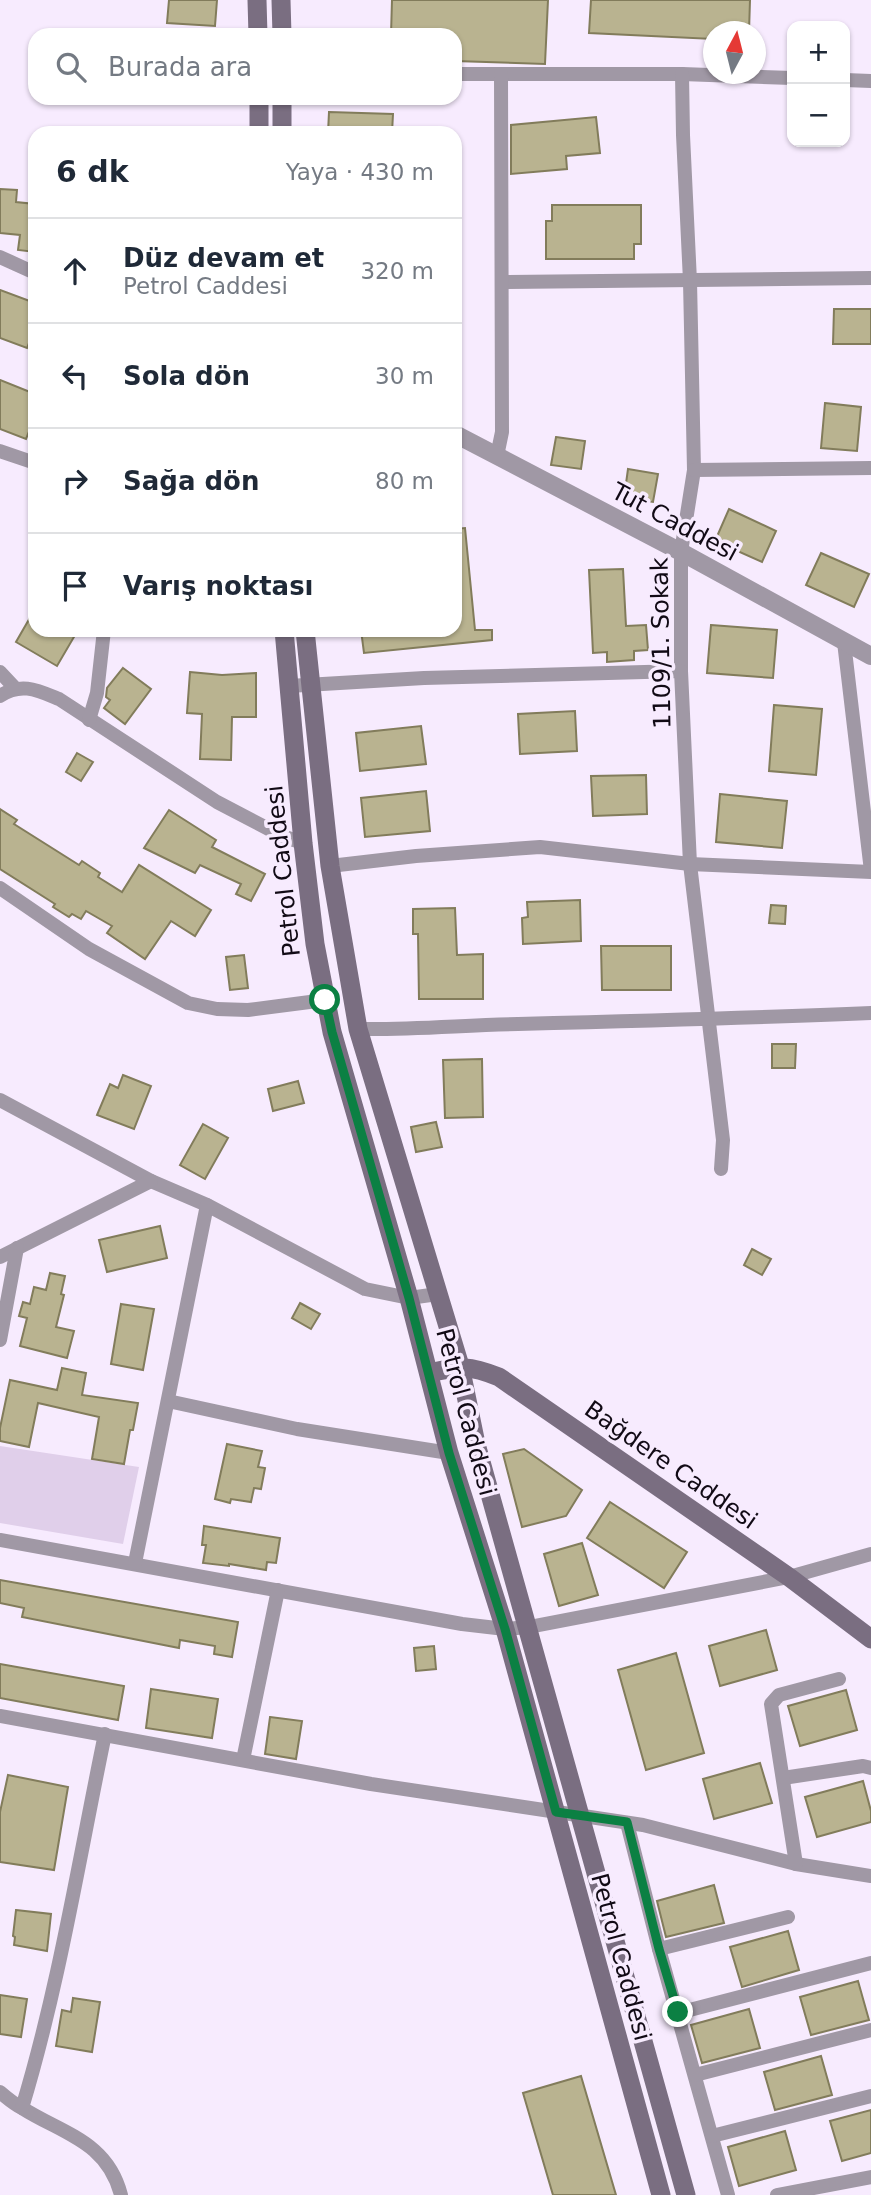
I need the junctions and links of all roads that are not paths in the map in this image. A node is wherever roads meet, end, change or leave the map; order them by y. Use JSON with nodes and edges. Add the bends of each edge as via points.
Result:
{"nodes":[{"id":1,"x":257,"y":0,"type":"edge"},
{"id":2,"x":281,"y":0,"type":"edge"},
{"id":3,"x":258,"y":28,"type":"edge"},
{"id":4,"x":282,"y":28,"type":"edge"},
{"id":5,"x":462,"y":74,"type":"edge"},
{"id":6,"x":501,"y":74,"type":"junction"},
{"id":7,"x":682,"y":74,"type":"junction"},
{"id":8,"x":787,"y":78,"type":"edge"},
{"id":9,"x":850,"y":80,"type":"edge"},
{"id":10,"x":871,"y":81,"type":"edge"},
{"id":11,"x":259,"y":105,"type":"edge"},
{"id":12,"x":282,"y":105,"type":"edge"},
{"id":13,"x":259,"y":126,"type":"edge"},
{"id":14,"x":282,"y":126,"type":"edge"},
{"id":15,"x":0,"y":257,"type":"edge"},
{"id":16,"x":28,"y":270,"type":"edge"},
{"id":17,"x":871,"y":278,"type":"edge"},
{"id":18,"x":690,"y":281,"type":"junction"},
{"id":19,"x":503,"y":282,"type":"junction"},
{"id":20,"x":462,"y":438,"type":"edge"},
{"id":21,"x":0,"y":451,"type":"edge"},
{"id":22,"x":497,"y":456,"type":"junction"},
{"id":23,"x":28,"y":461,"type":"edge"},
{"id":24,"x":871,"y":468,"type":"edge"},
{"id":25,"x":694,"y":470,"type":"junction"},
{"id":26,"x":681,"y":552,"type":"junction"},
{"id":27,"x":103,"y":637,"type":"edge"},
{"id":28,"x":285,"y":637,"type":"edge"},
{"id":29,"x":306,"y":637,"type":"edge"},
{"id":30,"x":844,"y":642,"type":"junction"},
{"id":31,"x":871,"y":656,"type":"edge"},
{"id":32,"x":0,"y":671,"type":"edge"},
{"id":33,"x":681,"y":671,"type":"junction"},
{"id":34,"x":311,"y":685,"type":"junction"},
{"id":35,"x":289,"y":686,"type":"junction"},
{"id":36,"x":15,"y":688,"type":"junction"},
{"id":37,"x":0,"y":696,"type":"edge"},
{"id":38,"x":89,"y":720,"type":"junction"},
{"id":39,"x":303,"y":844,"type":"junction"},
{"id":40,"x":690,"y":864,"type":"junction"},
{"id":41,"x":330,"y":866,"type":"junction"},
{"id":42,"x":871,"y":871,"type":"edge"},
{"id":43,"x":0,"y":888,"type":"edge"},
{"id":44,"x":325,"y":1000,"type":"junction"},
{"id":45,"x":871,"y":1013,"type":"edge"},
{"id":46,"x":709,"y":1020,"type":"junction"},
{"id":47,"x":358,"y":1029,"type":"junction"},
{"id":48,"x":0,"y":1100,"type":"edge"},
{"id":49,"x":721,"y":1168,"type":"dead end"},
{"id":50,"x":151,"y":1181,"type":"junction"},
{"id":51,"x":207,"y":1205,"type":"junction"},
{"id":52,"x":17,"y":1248,"type":"junction"},
{"id":53,"x":0,"y":1257,"type":"edge"},
{"id":54,"x":438,"y":1294,"type":"junction"},
{"id":55,"x":409,"y":1298,"type":"junction"},
{"id":56,"x":0,"y":1340,"type":"edge"},
{"id":57,"x":460,"y":1366,"type":"junction"},
{"id":58,"x":429,"y":1373,"type":"junction"},
{"id":59,"x":168,"y":1401,"type":"junction"},
{"id":60,"x":449,"y":1453,"type":"junction"},
{"id":61,"x":0,"y":1539,"type":"edge"},
{"id":62,"x":871,"y":1554,"type":"edge"},
{"id":63,"x":135,"y":1563,"type":"junction"},
{"id":64,"x":789,"y":1577,"type":"junction"},
{"id":65,"x":278,"y":1590,"type":"junction"},
{"id":66,"x":528,"y":1627,"type":"junction"},
{"id":67,"x":505,"y":1629,"type":"junction"},
{"id":68,"x":871,"y":1639,"type":"edge"},
{"id":69,"x":839,"y":1679,"type":"dead end"},
{"id":70,"x":0,"y":1717,"type":"edge"},
{"id":71,"x":105,"y":1734,"type":"junction"},
{"id":72,"x":243,"y":1760,"type":"junction"},
{"id":73,"x":871,"y":1768,"type":"edge"},
{"id":74,"x":783,"y":1778,"type":"junction"},
{"id":75,"x":556,"y":1812,"type":"junction"},
{"id":76,"x":581,"y":1815,"type":"junction"},
{"id":77,"x":627,"y":1822,"type":"junction"},
{"id":78,"x":796,"y":1864,"type":"junction"},
{"id":79,"x":871,"y":1876,"type":"edge"},
{"id":80,"x":788,"y":1917,"type":"dead end"},
{"id":81,"x":659,"y":1949,"type":"junction"},
{"id":82,"x":871,"y":1963,"type":"edge"},
{"id":83,"x":678,"y":2012,"type":"junction"},
{"id":84,"x":871,"y":2030,"type":"edge"},
{"id":85,"x":695,"y":2075,"type":"junction"},
{"id":86,"x":0,"y":2092,"type":"edge"},
{"id":87,"x":871,"y":2096,"type":"edge"},
{"id":88,"x":22,"y":2108,"type":"junction"},
{"id":89,"x":712,"y":2136,"type":"junction"},
{"id":90,"x":871,"y":2176,"type":"edge"},
{"id":91,"x":121,"y":2195,"type":"edge"},
{"id":92,"x":661,"y":2195,"type":"edge"},
{"id":93,"x":686,"y":2195,"type":"edge"},
{"id":94,"x":728,"y":2195,"type":"edge"},
{"id":95,"x":777,"y":2195,"type":"edge"}],
"edges":[{"from":1,"to":3,"type":"main road"},
{"from":2,"to":4,"type":"main road"},
{"from":5,"to":6,"type":"street"},
{"from":6,"to":7,"type":"street"},
{"from":6,"to":19,"type":"street"},
{"from":7,"to":8,"type":"street"},
{"from":7,"to":18,"type":"street","name":"1109/1. Sokak"},
{"from":9,"to":10,"type":"street"},
{"from":11,"to":13,"type":"main road"},
{"from":12,"to":14,"type":"main road"},
{"from":15,"to":16,"type":"street"},
{"from":17,"to":18,"type":"street"},
{"from":18,"to":19,"type":"street"},
{"from":18,"to":25,"type":"street","name":"1109/1. Sokak"},
{"from":19,"to":22,"type":"street","via":[[502,432]]},
{"from":20,"to":22,"type":"street","name":"Tut Caddesi"},
{"from":21,"to":23,"type":"street"},
{"from":22,"to":26,"type":"street","name":"Tut Caddesi"},
{"from":24,"to":25,"type":"street"},
{"from":25,"to":26,"type":"street","name":"1109/1. Sokak"},
{"from":26,"to":30,"type":"street","name":"Tut Caddesi"},
{"from":26,"to":33,"type":"street","name":"1109/1. Sokak"},
{"from":27,"to":38,"type":"street"},
{"from":28,"to":35,"type":"main road","name":"Petrol Caddesi"},
{"from":29,"to":34,"type":"main road"},
{"from":30,"to":31,"type":"street","name":"Tut Caddesi"},
{"from":30,"to":42,"type":"street"},
{"from":32,"to":36,"type":"street"},
{"from":33,"to":34,"type":"street"},
{"from":33,"to":40,"type":"street","name":"1109/1. Sokak"},
{"from":34,"to":35,"type":"street"},
{"from":34,"to":41,"type":"main road"},
{"from":35,"to":39,"type":"main road","name":"Petrol Caddesi"},
{"from":36,"to":37,"type":"street"},
{"from":36,"to":38,"type":"street","via":[[59,699]]},
{"from":38,"to":39,"type":"street","via":[[217,802]]},
{"from":39,"to":44,"type":"main road","name":"Petrol Caddesi"},
{"from":40,"to":41,"type":"street","via":[[540,847]]},
{"from":40,"to":42,"type":"street"},
{"from":40,"to":46,"type":"street","name":"1109/1. Sokak"},
{"from":41,"to":47,"type":"main road"},
{"from":43,"to":44,"type":"street","via":[[89,949],[188,1003],[248,1010]]},
{"from":44,"to":55,"type":"main road","name":"Petrol Caddesi"},
{"from":45,"to":46,"type":"street"},
{"from":46,"to":47,"type":"street"},
{"from":46,"to":49,"type":"street","name":"1109/1. Sokak","via":[[723,1140]]},
{"from":47,"to":54,"type":"main road"},
{"from":48,"to":50,"type":"street"},
{"from":50,"to":51,"type":"street"},
{"from":50,"to":52,"type":"street"},
{"from":51,"to":55,"type":"street","via":[[365,1289]]},
{"from":51,"to":59,"type":"street"},
{"from":52,"to":53,"type":"street"},
{"from":52,"to":56,"type":"street"},
{"from":54,"to":55,"type":"street"},
{"from":54,"to":57,"type":"main road"},
{"from":55,"to":58,"type":"main road","name":"Petrol Caddesi"},
{"from":57,"to":58,"type":"main road","name":"Bağdere Caddesi"},
{"from":57,"to":64,"type":"main road","name":"Bağdere Caddesi","via":[[499,1377]]},
{"from":57,"to":66,"type":"main road","via":[[476,1444]]},
{"from":58,"to":60,"type":"main road","name":"Petrol Caddesi"},
{"from":59,"to":60,"type":"street","via":[[297,1429]]},
{"from":59,"to":63,"type":"street"},
{"from":60,"to":67,"type":"main road","name":"Petrol Caddesi"},
{"from":61,"to":63,"type":"street"},
{"from":62,"to":64,"type":"street"},
{"from":63,"to":65,"type":"street"},
{"from":64,"to":66,"type":"street"},
{"from":64,"to":68,"type":"main road","name":"Bağdere Caddesi"},
{"from":65,"to":67,"type":"street"},
{"from":65,"to":72,"type":"street"},
{"from":66,"to":67,"type":"street"},
{"from":66,"to":76,"type":"main road"},
{"from":67,"to":75,"type":"main road","name":"Petrol Caddesi"},
{"from":69,"to":74,"type":"street","via":[[773,1700]]},
{"from":70,"to":71,"type":"street"},
{"from":71,"to":72,"type":"street"},
{"from":71,"to":88,"type":"street","via":[[61,1954]]},
{"from":72,"to":75,"type":"street"},
{"from":73,"to":74,"type":"street"},
{"from":74,"to":78,"type":"street"},
{"from":75,"to":76,"type":"street"},
{"from":75,"to":92,"type":"main road","name":"Petrol Caddesi"},
{"from":76,"to":77,"type":"street"},
{"from":76,"to":93,"type":"main road"},
{"from":77,"to":78,"type":"street"},
{"from":77,"to":81,"type":"street"},
{"from":78,"to":79,"type":"street"},
{"from":80,"to":81,"type":"street"},
{"from":81,"to":83,"type":"street"},
{"from":82,"to":83,"type":"street"},
{"from":83,"to":85,"type":"street"},
{"from":84,"to":85,"type":"street"},
{"from":85,"to":89,"type":"street"},
{"from":86,"to":88,"type":"street"},
{"from":87,"to":89,"type":"street"},
{"from":88,"to":91,"type":"street","via":[[94,2150]]},
{"from":89,"to":94,"type":"street"},
{"from":90,"to":95,"type":"street"}]}
